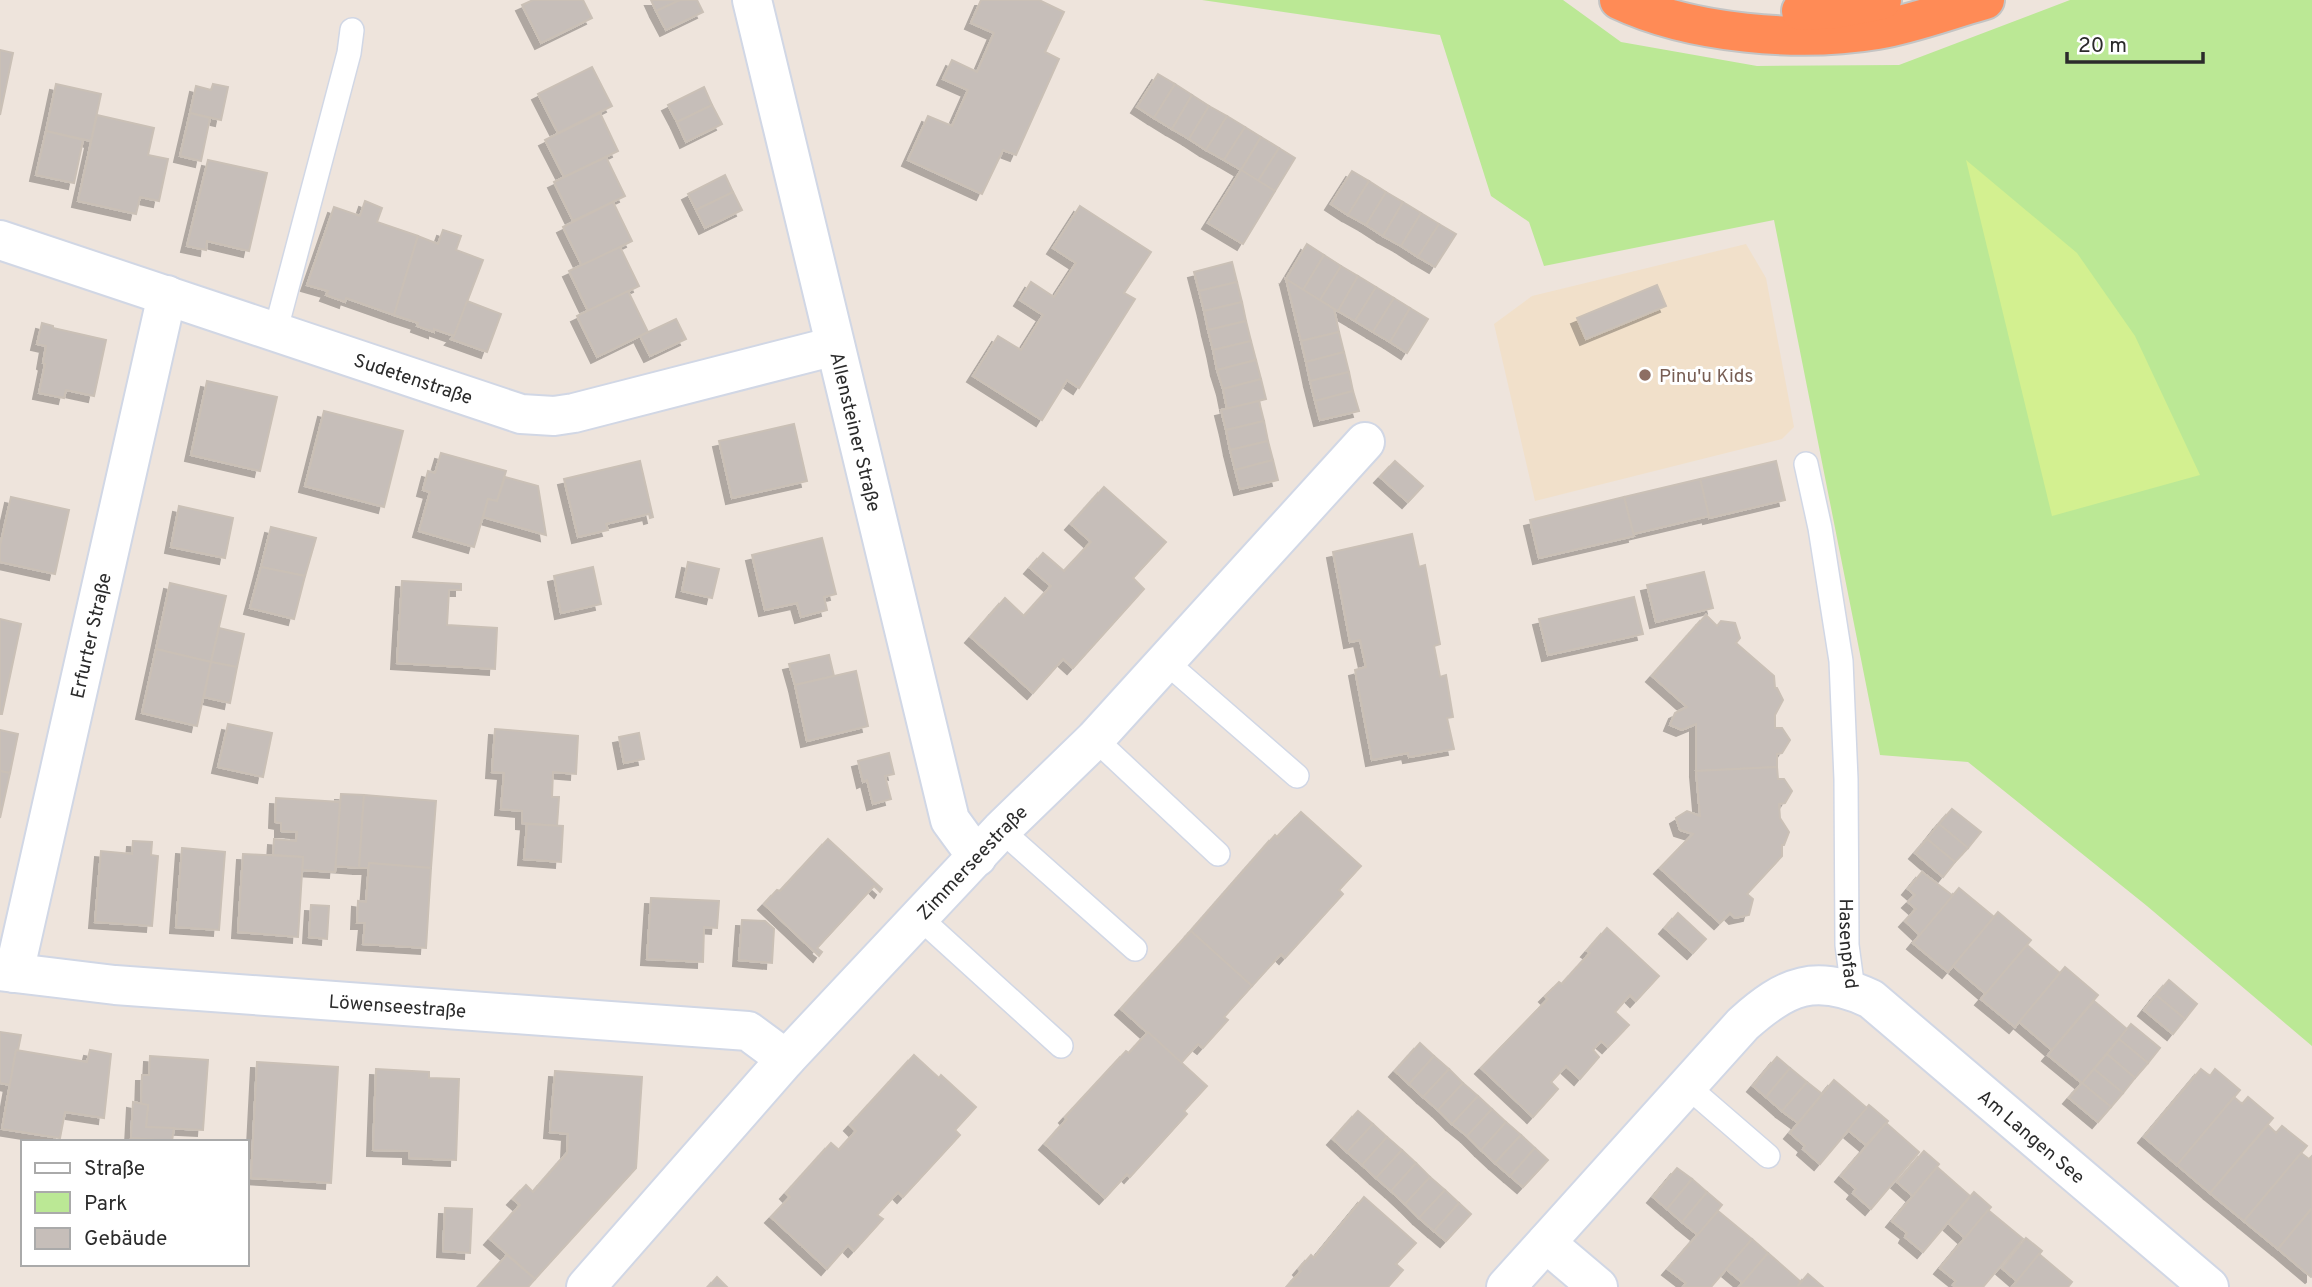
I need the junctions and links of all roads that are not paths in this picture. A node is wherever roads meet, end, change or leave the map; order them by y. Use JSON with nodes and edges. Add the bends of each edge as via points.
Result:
{"nodes":[{"id":1,"x":752,"y":0,"type":"edge"},
{"id":2,"x":1619,"y":0,"type":"edge"},
{"id":3,"x":1685,"y":0,"type":"edge"},
{"id":4,"x":1882,"y":0,"type":"edge"},
{"id":5,"x":1985,"y":0,"type":"edge"},
{"id":6,"x":352,"y":30,"type":"dead end"},
{"id":7,"x":0,"y":240,"type":"edge"},
{"id":8,"x":167,"y":295,"type":"junction"},
{"id":9,"x":275,"y":332,"type":"junction"},
{"id":10,"x":835,"y":346,"type":"junction"},
{"id":11,"x":1365,"y":442,"type":"dead end"},
{"id":12,"x":1806,"y":464,"type":"dead end"},
{"id":13,"x":1166,"y":662,"type":"junction"},
{"id":14,"x":1095,"y":740,"type":"junction"},
{"id":15,"x":1297,"y":776,"type":"dead end"},
{"id":16,"x":989,"y":844,"type":"junction"},
{"id":17,"x":1218,"y":854,"type":"dead end"},
{"id":18,"x":920,"y":918,"type":"junction"},
{"id":19,"x":1135,"y":949,"type":"dead end"},
{"id":20,"x":7,"y":972,"type":"edge"},
{"id":21,"x":1853,"y":990,"type":"junction"},
{"id":22,"x":1061,"y":1046,"type":"dead end"},
{"id":23,"x":786,"y":1059,"type":"junction"},
{"id":24,"x":1686,"y":1086,"type":"junction"},
{"id":25,"x":1768,"y":1156,"type":"dead end"},
{"id":26,"x":1546,"y":1243,"type":"junction"},
{"id":27,"x":586,"y":1287,"type":"edge"},
{"id":28,"x":1506,"y":1287,"type":"edge"},
{"id":29,"x":1598,"y":1287,"type":"edge"},
{"id":30,"x":2209,"y":1287,"type":"edge"}],
"edges":[{"from":1,"to":10,"type":"street","name":"Allensteiner Straße"},
{"from":2,"to":5,"type":"highway","via":[[1672,18],[1782,36],[1879,30]]},
{"from":3,"to":4,"type":"highway","via":[[1759,12],[1835,9]]},
{"from":6,"to":9,"type":"lane"},
{"from":7,"to":8,"type":"street","name":"Sudetenstraße"},
{"from":8,"to":9,"type":"street","name":"Sudetenstraße"},
{"from":8,"to":20,"type":"street","name":"Erfurter Straße"},
{"from":9,"to":10,"type":"street","name":"Sudetenstraße","via":[[537,417],[574,413]]},
{"from":10,"to":16,"type":"street","name":"Allensteiner Straße","via":[[950,820]]},
{"from":11,"to":13,"type":"street","name":"Zimmerseestraße"},
{"from":12,"to":21,"type":"lane","name":"Hasenpfad","via":[[1841,661],[1847,945]]},
{"from":13,"to":14,"type":"street","name":"Zimmerseestraße"},
{"from":13,"to":15,"type":"lane"},
{"from":14,"to":16,"type":"street","name":"Zimmerseestraße"},
{"from":14,"to":17,"type":"lane"},
{"from":16,"to":18,"type":"street","name":"Zimmerseestraße"},
{"from":16,"to":19,"type":"lane"},
{"from":18,"to":22,"type":"lane"},
{"from":18,"to":23,"type":"street","name":"Zimmerseestraße"},
{"from":20,"to":23,"type":"street","name":"Löwenseestraße","via":[[116,985],[748,1031]]},
{"from":21,"to":24,"type":"street","name":"Hasenpfad","via":[[1815,984],[1767,1002]]},
{"from":21,"to":30,"type":"street","name":"Am Langen See","via":[[1891,1014]]},
{"from":23,"to":27,"type":"street","name":"Zimmerseestraße"},
{"from":24,"to":25,"type":"lane"},
{"from":24,"to":26,"type":"street","name":"Hasenpfad"},
{"from":26,"to":28,"type":"street","name":"Hasenpfad"},
{"from":26,"to":29,"type":"street"}]}
